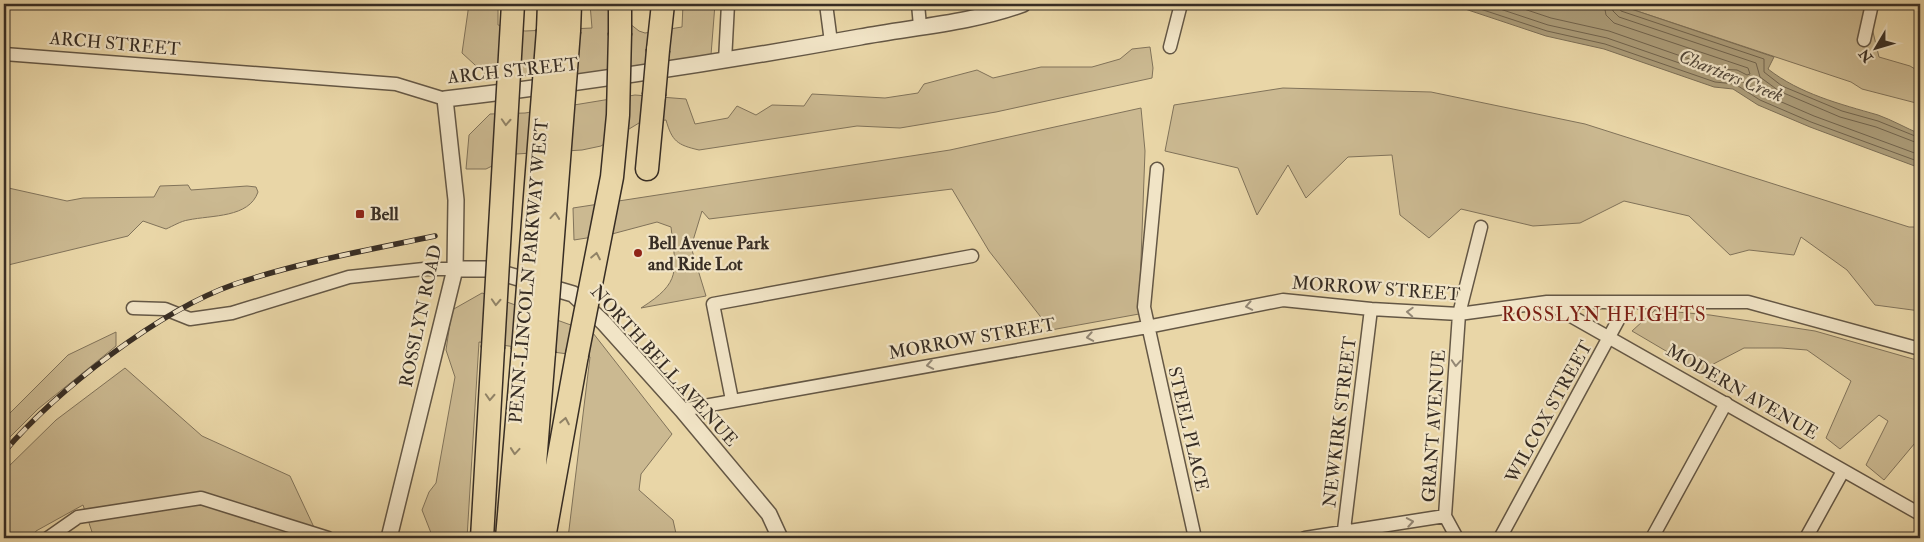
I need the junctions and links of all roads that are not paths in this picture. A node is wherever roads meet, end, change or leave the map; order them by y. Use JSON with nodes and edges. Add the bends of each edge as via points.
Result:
{"nodes":[{"id":1,"x":513,"y":4,"type":"edge"},
{"id":2,"x":549,"y":4,"type":"edge"},
{"id":3,"x":570,"y":4,"type":"edge"},
{"id":4,"x":620,"y":4,"type":"edge"},
{"id":5,"x":663,"y":4,"type":"edge"},
{"id":6,"x":728,"y":4,"type":"edge"},
{"id":7,"x":826,"y":4,"type":"edge"},
{"id":8,"x":918,"y":4,"type":"edge"},
{"id":9,"x":1180,"y":4,"type":"edge"},
{"id":10,"x":1872,"y":4,"type":"edge"},
{"id":11,"x":1014,"y":5,"type":"edge"},
{"id":12,"x":920,"y":26,"type":"junction"},
{"id":13,"x":558,"y":31,"type":"junction"},
{"id":14,"x":1864,"y":40,"type":"dead end"},
{"id":15,"x":831,"y":42,"type":"junction"},
{"id":16,"x":1170,"y":47,"type":"dead end"},
{"id":17,"x":4,"y":54,"type":"edge"},
{"id":18,"x":726,"y":61,"type":"junction"},
{"id":19,"x":445,"y":99,"type":"junction"},
{"id":20,"x":1157,"y":168,"type":"dead end"},
{"id":21,"x":647,"y":169,"type":"dead end"},
{"id":22,"x":1481,"y":227,"type":"dead end"},
{"id":23,"x":972,"y":256,"type":"dead end"},
{"id":24,"x":454,"y":269,"type":"junction"},
{"id":25,"x":1547,"y":302,"type":"junction"},
{"id":26,"x":1628,"y":302,"type":"junction"},
{"id":27,"x":133,"y":308,"type":"dead end"},
{"id":28,"x":1371,"y":310,"type":"junction"},
{"id":29,"x":1459,"y":314,"type":"junction"},
{"id":30,"x":1147,"y":326,"type":"junction"},
{"id":31,"x":1610,"y":337,"type":"junction"},
{"id":32,"x":1920,"y":349,"type":"edge"},
{"id":33,"x":533,"y":351,"type":"junction"},
{"id":34,"x":732,"y":400,"type":"junction"},
{"id":35,"x":1726,"y":403,"type":"junction"},
{"id":36,"x":682,"y":410,"type":"junction"},
{"id":37,"x":1843,"y":471,"type":"junction"},
{"id":38,"x":1920,"y":514,"type":"edge"},
{"id":39,"x":1445,"y":516,"type":"junction"},
{"id":40,"x":1344,"y":535,"type":"edge"},
{"id":41,"x":48,"y":538,"type":"edge"},
{"id":42,"x":328,"y":538,"type":"edge"},
{"id":43,"x":389,"y":538,"type":"edge"},
{"id":44,"x":482,"y":538,"type":"edge"},
{"id":45,"x":508,"y":538,"type":"edge"},
{"id":46,"x":528,"y":538,"type":"edge"},
{"id":47,"x":544,"y":538,"type":"edge"},
{"id":48,"x":780,"y":538,"type":"edge"},
{"id":49,"x":1195,"y":538,"type":"edge"},
{"id":50,"x":1305,"y":538,"type":"edge"},
{"id":51,"x":1457,"y":538,"type":"edge"},
{"id":52,"x":1500,"y":538,"type":"edge"},
{"id":53,"x":1652,"y":538,"type":"edge"},
{"id":54,"x":1806,"y":538,"type":"edge"}],
"edges":[{"from":1,"to":44,"type":"highway","one_way":true,"bridge":true},
{"from":2,"to":13,"type":"highway","name":"PENN-LINCOLN PARKWAY WEST"},
{"from":3,"to":13,"type":"highway","name":"PENN-LINCOLN PARKWAY WEST"},
{"from":47,"to":4,"type":"highway","one_way":true,"bridge":true,"via":[[612,177],[618,115]]},
{"from":5,"to":21,"type":"highway","bridge":true},
{"from":6,"to":18,"type":"street"},
{"from":7,"to":15,"type":"street"},
{"from":8,"to":12,"type":"street"},
{"from":9,"to":16,"type":"street"},
{"from":10,"to":14,"type":"street"},
{"from":11,"to":12,"type":"street","name":"ARCH STREET"},
{"from":12,"to":15,"type":"street","name":"ARCH STREET"},
{"from":13,"to":33,"type":"highway","name":"PENN-LINCOLN PARKWAY WEST","bridge":true},
{"from":15,"to":18,"type":"street","name":"ARCH STREET"},
{"from":17,"to":19,"type":"street","name":"ARCH STREET","via":[[396,84]]},
{"from":18,"to":19,"type":"street","name":"ARCH STREET","via":[[600,81]]},
{"from":19,"to":24,"type":"street","name":"ROSSLYN ROAD","via":[[456,200]]},
{"from":20,"to":30,"type":"street","name":"STEEL PLACE","via":[[1144,307]]},
{"from":22,"to":29,"type":"street","name":"GRANT AVENUE"},
{"from":23,"to":34,"type":"street","via":[[713,304]]},
{"from":24,"to":27,"type":"street","via":[[349,277],[232,313],[190,319],[165,309]]},
{"from":24,"to":36,"type":"street","name":"NORTH BELL AVENUE","via":[[488,269],[573,294],[604,323]]},
{"from":24,"to":43,"type":"street","name":"ROSSLYN ROAD"},
{"from":25,"to":26,"type":"street","name":"MORROW STREET"},
{"from":25,"to":29,"type":"street","name":"MORROW STREET"},
{"from":25,"to":31,"type":"street","name":"MODERN AVENUE"},
{"from":26,"to":31,"type":"street","name":"WILCOX STREET"},
{"from":26,"to":32,"type":"street","name":"MORROW STREET","via":[[1748,302]]},
{"from":29,"to":28,"type":"street","name":"MORROW STREET","one_way":true},
{"from":28,"to":30,"type":"street","name":"MORROW STREET","one_way":true,"via":[[1283,300]]},
{"from":28,"to":40,"type":"street","name":"NEWKIRK STREET"},
{"from":29,"to":39,"type":"street","name":"GRANT AVENUE","one_way":true},
{"from":30,"to":34,"type":"street","name":"MORROW STREET","one_way":true},
{"from":30,"to":49,"type":"street","name":"STEEL PLACE"},
{"from":31,"to":35,"type":"street","name":"MODERN AVENUE"},
{"from":31,"to":52,"type":"street","name":"WILCOX STREET"},
{"from":33,"to":45,"type":"highway","name":"PENN-LINCOLN PARKWAY WEST","one_way":true},
{"from":33,"to":46,"type":"highway","name":"PENN-LINCOLN PARKWAY WEST"},
{"from":34,"to":36,"type":"street","name":"MORROW STREET"},
{"from":35,"to":37,"type":"street","name":"MODERN AVENUE"},
{"from":35,"to":53,"type":"street"},
{"from":36,"to":48,"type":"street","name":"NORTH BELL AVENUE","via":[[769,514]]},
{"from":37,"to":38,"type":"street","name":"MODERN AVENUE"},
{"from":37,"to":54,"type":"street"},
{"from":40,"to":39,"type":"street","one_way":true},
{"from":39,"to":51,"type":"street","name":"GRANT AVENUE"},
{"from":40,"to":50,"type":"street"},
{"from":41,"to":42,"type":"street","via":[[78,516],[201,498]]}]}
